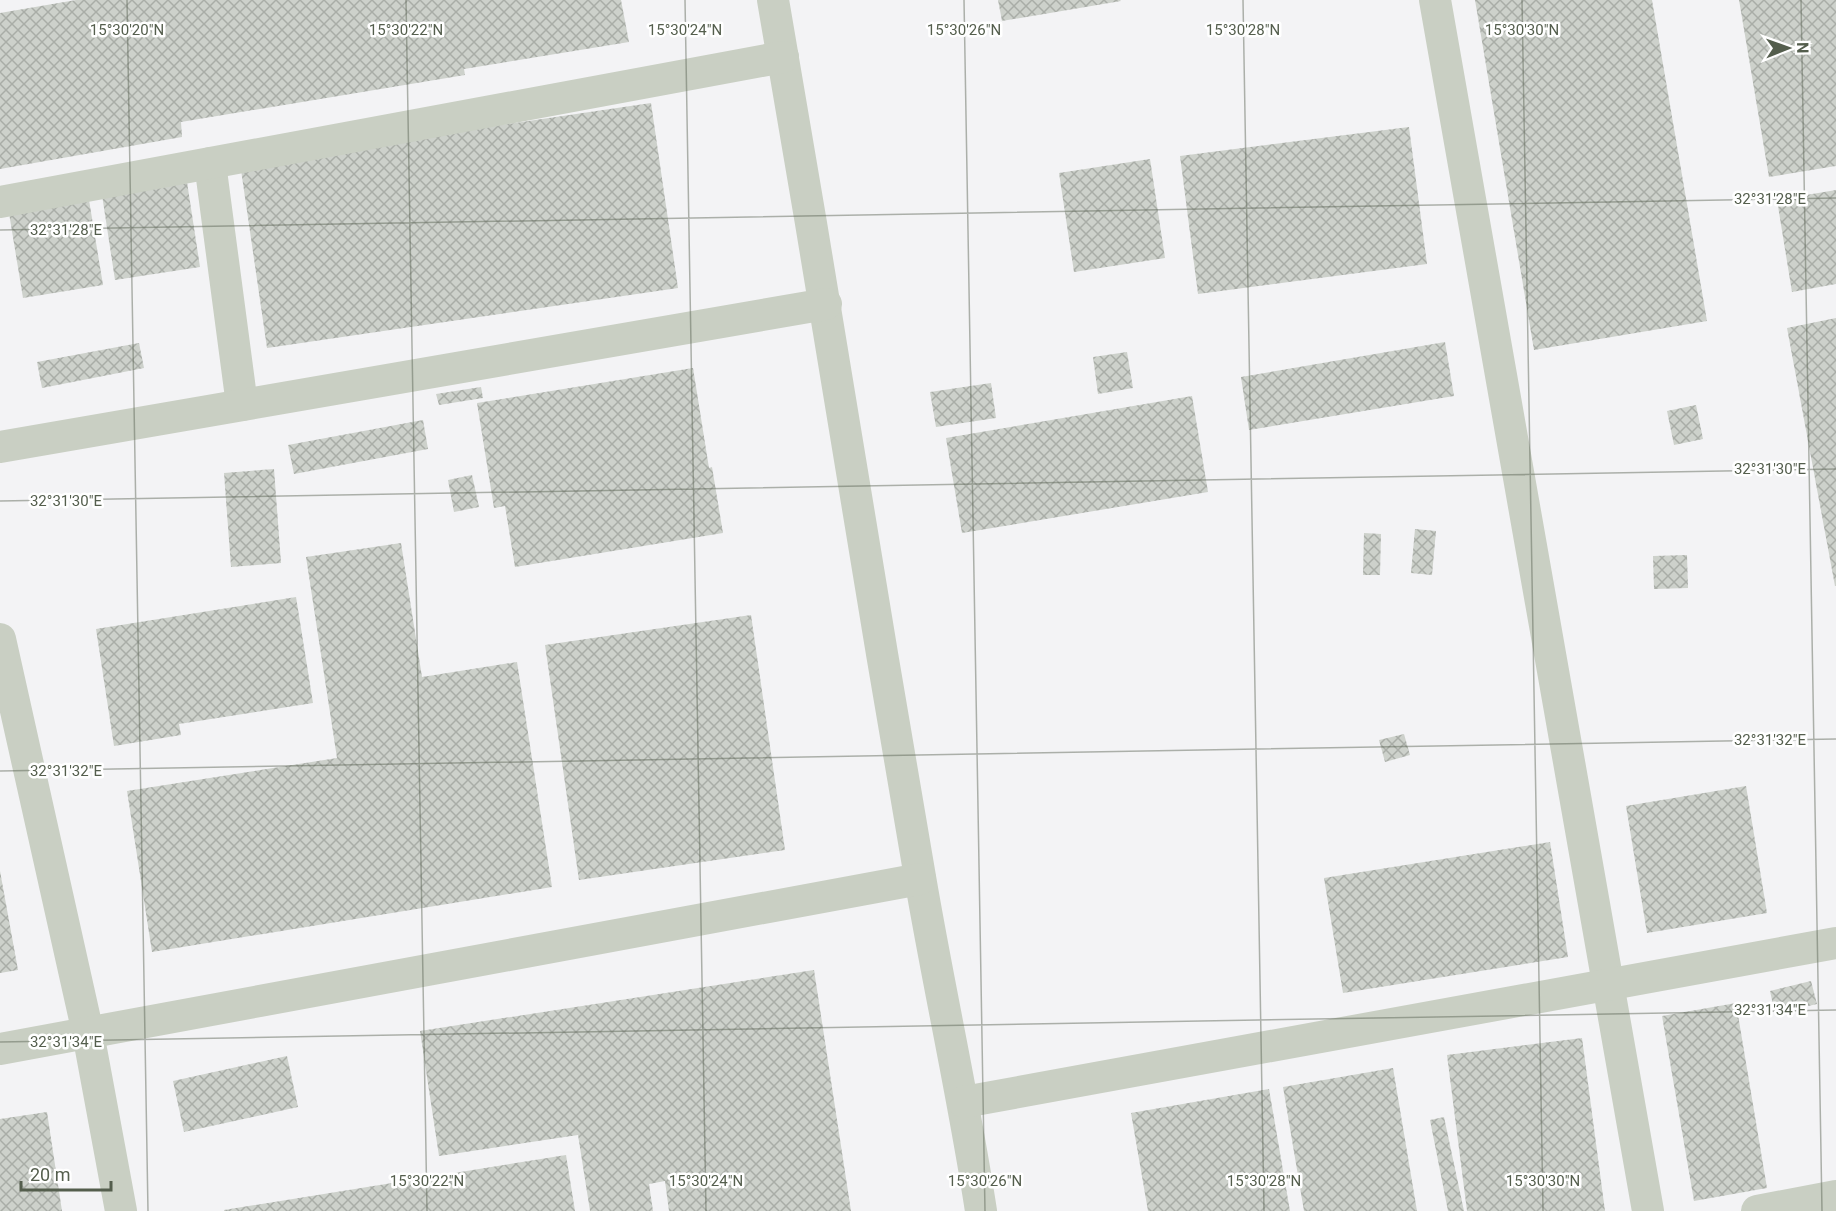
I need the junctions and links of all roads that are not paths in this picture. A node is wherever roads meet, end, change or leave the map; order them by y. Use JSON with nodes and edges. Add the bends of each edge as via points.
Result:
{"nodes":[{"id":1,"x":773,"y":0,"type":"edge"},
{"id":2,"x":1435,"y":0,"type":"edge"},
{"id":3,"x":783,"y":57,"type":"junction"},
{"id":4,"x":210,"y":163,"type":"junction"},
{"id":5,"x":0,"y":202,"type":"edge"},
{"id":6,"x":826,"y":304,"type":"junction"},
{"id":7,"x":242,"y":405,"type":"junction"},
{"id":8,"x":0,"y":447,"type":"edge"},
{"id":9,"x":0,"y":639,"type":"edge"},
{"id":10,"x":920,"y":879,"type":"junction"},
{"id":11,"x":1836,"y":943,"type":"edge"},
{"id":12,"x":1609,"y":985,"type":"junction"},
{"id":13,"x":88,"y":1033,"type":"junction"},
{"id":14,"x":0,"y":1049,"type":"edge"},
{"id":15,"x":964,"y":1102,"type":"junction"},
{"id":16,"x":1836,"y":1196,"type":"edge"},
{"id":17,"x":121,"y":1211,"type":"edge"},
{"id":18,"x":981,"y":1211,"type":"edge"},
{"id":19,"x":1648,"y":1211,"type":"edge"},
{"id":20,"x":1757,"y":1211,"type":"edge"}],
"edges":[{"from":1,"to":3,"type":"street"},
{"from":2,"to":12,"type":"street"},
{"from":3,"to":4,"type":"street"},
{"from":3,"to":6,"type":"street"},
{"from":4,"to":5,"type":"street"},
{"from":4,"to":7,"type":"street"},
{"from":6,"to":7,"type":"street"},
{"from":6,"to":10,"type":"street"},
{"from":7,"to":8,"type":"street"},
{"from":9,"to":13,"type":"street"},
{"from":10,"to":13,"type":"street"},
{"from":10,"to":15,"type":"street"},
{"from":11,"to":12,"type":"street"},
{"from":12,"to":15,"type":"street"},
{"from":12,"to":19,"type":"street"},
{"from":13,"to":14,"type":"street"},
{"from":13,"to":17,"type":"street"},
{"from":15,"to":18,"type":"street"},
{"from":16,"to":20,"type":"street"}]}
